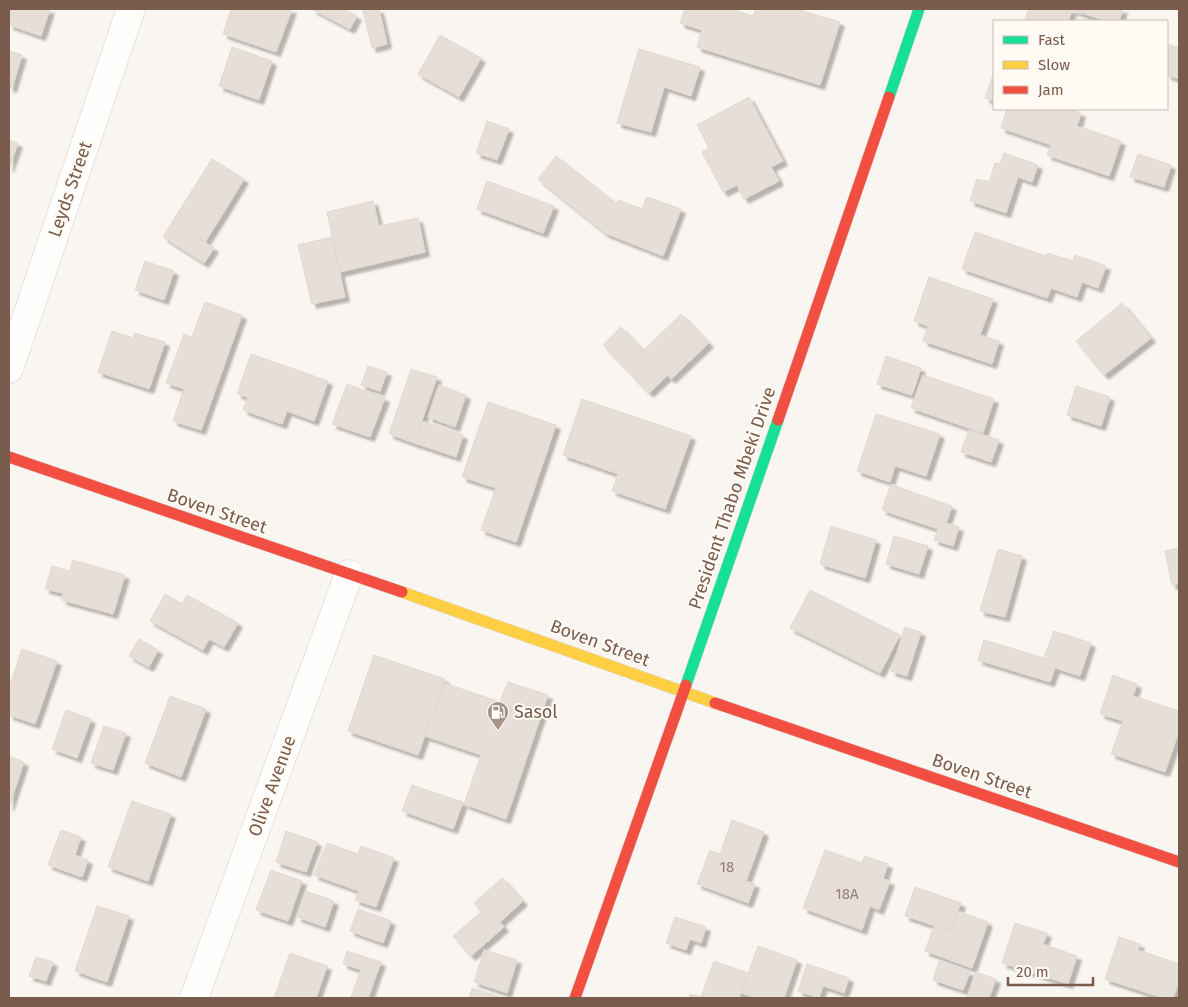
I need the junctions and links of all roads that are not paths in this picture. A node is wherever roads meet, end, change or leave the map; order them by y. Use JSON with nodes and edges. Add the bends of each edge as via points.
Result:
{"nodes":[{"id":1,"x":131,"y":9,"type":"edge"},
{"id":2,"x":919,"y":9,"type":"edge"},
{"id":3,"x":9,"y":369,"type":"edge"},
{"id":4,"x":9,"y":458,"type":"edge"},
{"id":5,"x":349,"y":574,"type":"junction"},
{"id":6,"x":684,"y":692,"type":"junction"},
{"id":7,"x":1179,"y":862,"type":"edge"},
{"id":8,"x":194,"y":998,"type":"edge"},
{"id":9,"x":575,"y":998,"type":"edge"}],
"edges":[{"from":1,"to":3,"type":"street","name":"Leyds Street"},
{"from":2,"to":6,"type":"street","name":"President Thabo Mbeki Drive"},
{"from":4,"to":5,"type":"street","name":"Boven Street"},
{"from":5,"to":6,"type":"street","name":"Boven Street"},
{"from":5,"to":8,"type":"street","name":"Olive Avenue"},
{"from":6,"to":7,"type":"street","name":"Boven Street"},
{"from":6,"to":9,"type":"street","name":"President Thabo Mbeki Drive"}]}
